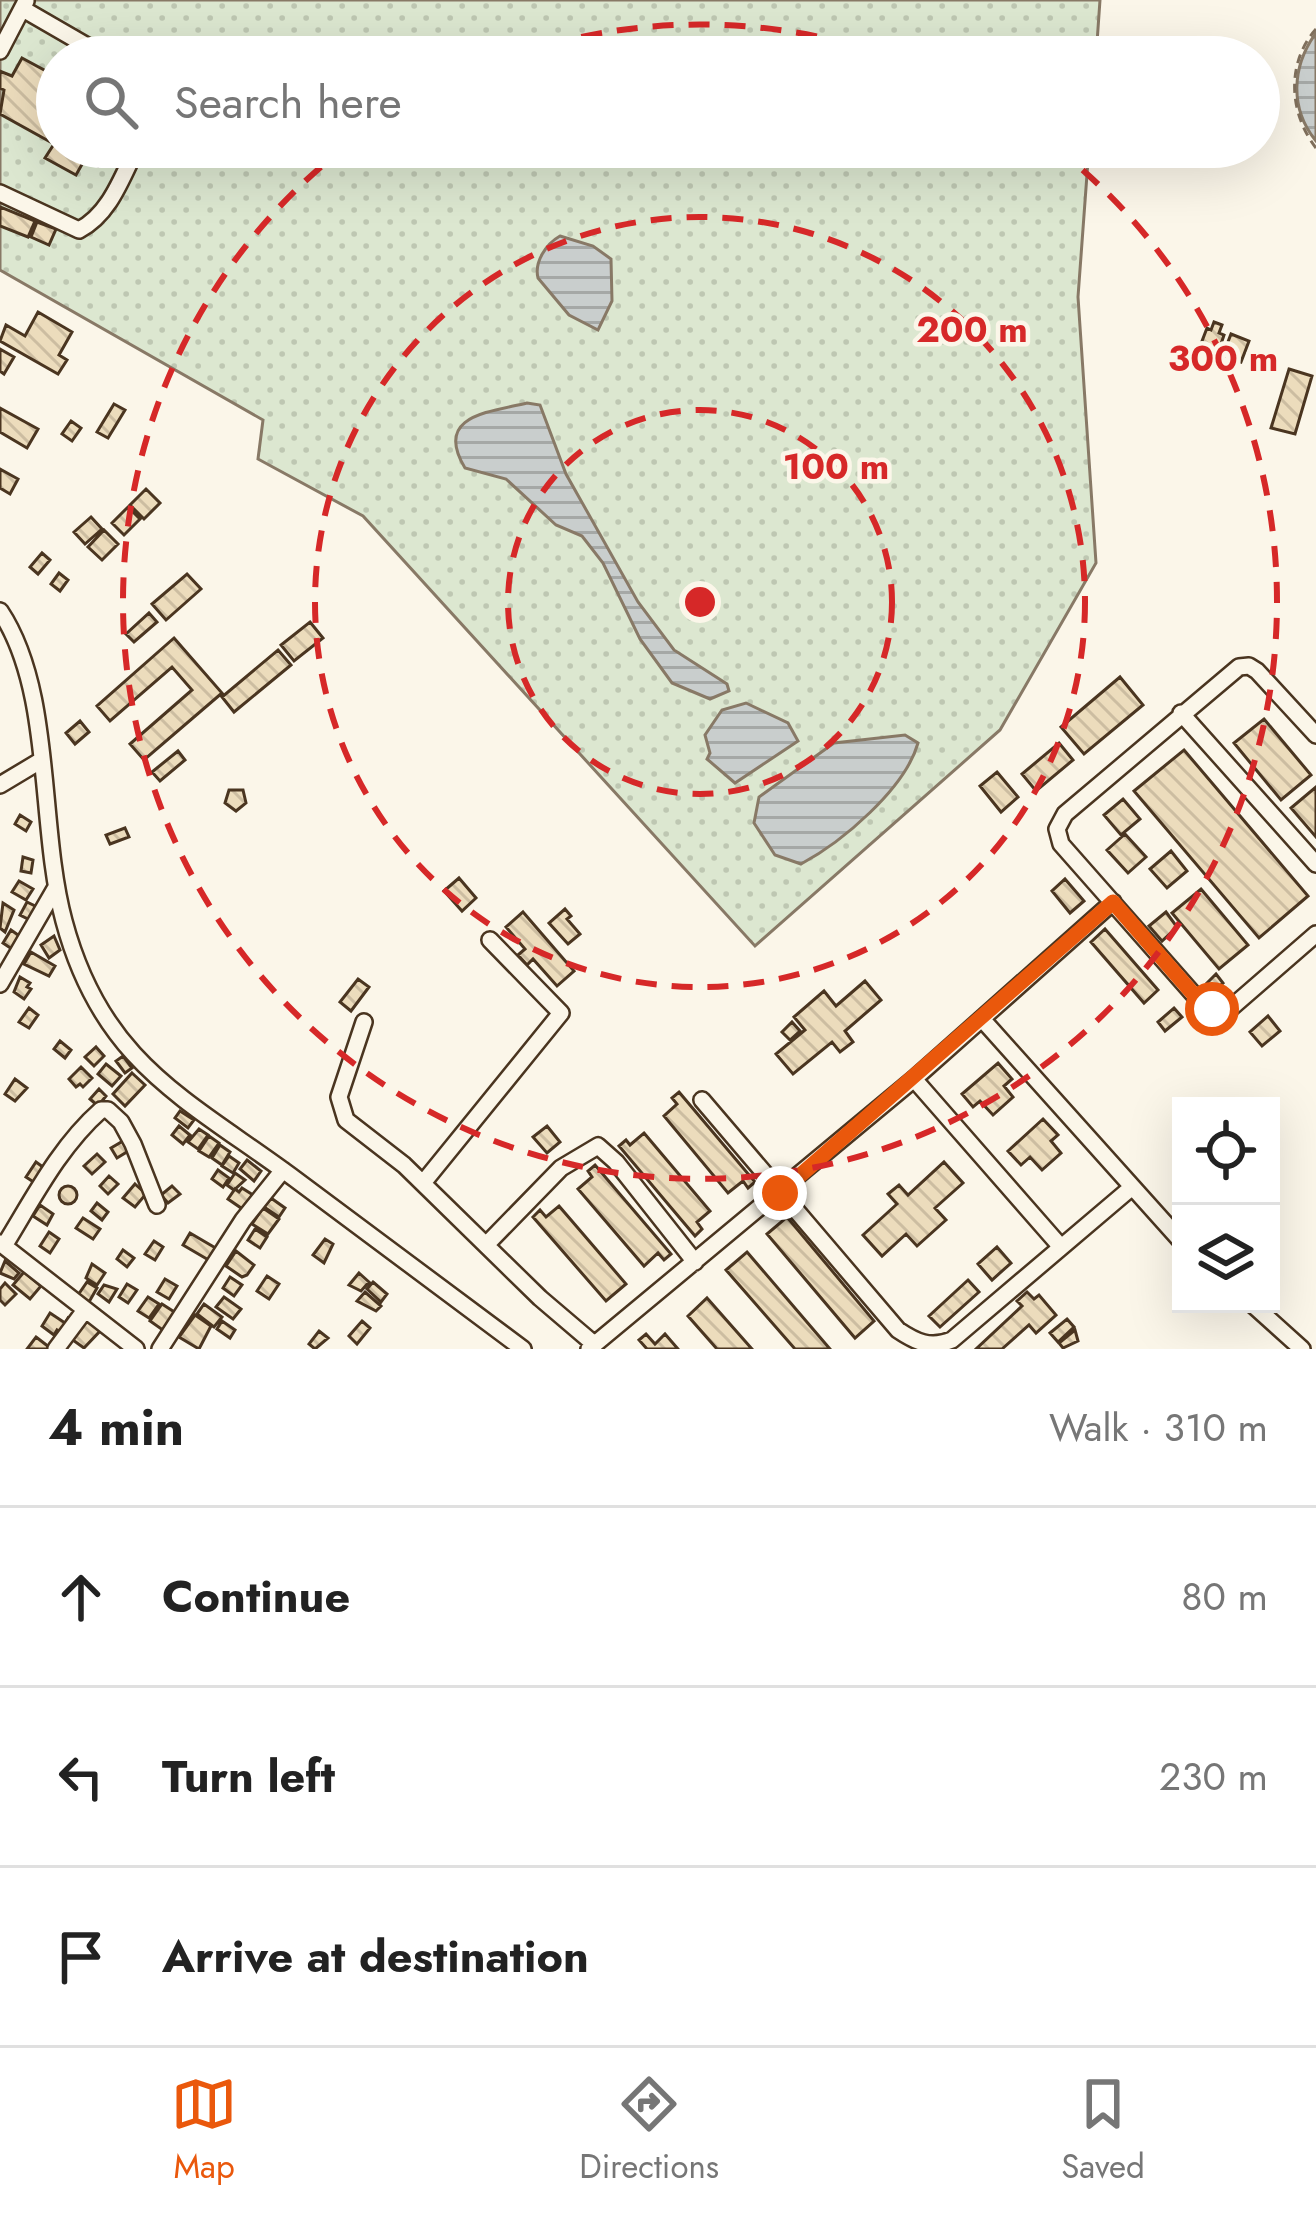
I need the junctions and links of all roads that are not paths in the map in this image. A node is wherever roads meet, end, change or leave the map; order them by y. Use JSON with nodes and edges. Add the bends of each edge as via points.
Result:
{"nodes":[{"id":1,"x":24,"y":4,"type":"edge"},
{"id":2,"x":74,"y":36,"type":"edge"},
{"id":3,"x":0,"y":51,"type":"edge"},
{"id":4,"x":127,"y":168,"type":"edge"},
{"id":5,"x":0,"y":193,"type":"edge"},
{"id":6,"x":0,"y":610,"type":"edge"},
{"id":7,"x":1180,"y":712,"type":"junction"},
{"id":8,"x":1316,"y":735,"type":"edge"},
{"id":9,"x":40,"y":761,"type":"junction"},
{"id":10,"x":0,"y":785,"type":"edge"},
{"id":11,"x":1316,"y":864,"type":"edge"},
{"id":12,"x":55,"y":889,"type":"junction"},
{"id":13,"x":1113,"y":902,"type":"junction"},
{"id":14,"x":1316,"y":934,"type":"edge"},
{"id":15,"x":490,"y":940,"type":"dead end"},
{"id":16,"x":0,"y":984,"type":"edge"},
{"id":17,"x":982,"y":1019,"type":"junction"},
{"id":18,"x":364,"y":1022,"type":"dead end"},
{"id":19,"x":914,"y":1079,"type":"junction"},
{"id":20,"x":702,"y":1100,"type":"dead end"},
{"id":21,"x":283,"y":1170,"type":"junction"},
{"id":22,"x":423,"y":1183,"type":"junction"},
{"id":23,"x":1131,"y":1188,"type":"junction"},
{"id":24,"x":780,"y":1193,"type":"junction"},
{"id":25,"x":158,"y":1205,"type":"dead end"},
{"id":26,"x":1172,"y":1231,"type":"edge"},
{"id":27,"x":486,"y":1245,"type":"junction"},
{"id":28,"x":1061,"y":1247,"type":"junction"},
{"id":29,"x":2,"y":1248,"type":"edge"},
{"id":30,"x":695,"y":1262,"type":"junction"},
{"id":31,"x":85,"y":1310,"type":"junction"},
{"id":32,"x":1262,"y":1313,"type":"edge"},
{"id":33,"x":591,"y":1347,"type":"edge"},
{"id":34,"x":56,"y":1349,"type":"edge"},
{"id":35,"x":136,"y":1349,"type":"edge"},
{"id":36,"x":160,"y":1349,"type":"edge"},
{"id":37,"x":523,"y":1349,"type":"edge"},
{"id":38,"x":1302,"y":1349,"type":"edge"}],
"edges":[{"from":1,"to":2,"type":"street"},
{"from":1,"to":3,"type":"street"},
{"from":4,"to":5,"type":"street","via":[[93,223],[80,230]]},
{"from":6,"to":9,"type":"street","via":[[31,676]]},
{"from":7,"to":8,"type":"street","via":[[1249,666]]},
{"from":7,"to":11,"type":"street"},
{"from":7,"to":13,"type":"street","via":[[1059,822],[1061,844]]},
{"from":9,"to":10,"type":"street"},
{"from":9,"to":12,"type":"street"},
{"from":12,"to":16,"type":"street"},
{"from":12,"to":21,"type":"street","via":[[91,995],[114,1034],[206,1119]]},
{"from":13,"to":14,"type":"street","via":[[1212,1009],[1232,1007]]},
{"from":13,"to":17,"type":"street"},
{"from":15,"to":22,"type":"street","via":[[561,1013]]},
{"from":17,"to":19,"type":"street"},
{"from":17,"to":23,"type":"street"},
{"from":18,"to":22,"type":"street","via":[[339,1097],[346,1120]]},
{"from":19,"to":24,"type":"street"},
{"from":19,"to":28,"type":"street"},
{"from":20,"to":24,"type":"street"},
{"from":21,"to":36,"type":"street"},
{"from":21,"to":37,"type":"street"},
{"from":22,"to":27,"type":"street"},
{"from":23,"to":26,"type":"street"},
{"from":23,"to":28,"type":"street"},
{"from":24,"to":28,"type":"street","via":[[898,1330],[920,1344],[952,1340]]},
{"from":24,"to":30,"type":"street"},
{"from":25,"to":29,"type":"street","via":[[122,1122],[101,1110],[81,1127]]},
{"from":27,"to":30,"type":"street","via":[[561,1168],[598,1146]]},
{"from":27,"to":33,"type":"street"},
{"from":29,"to":31,"type":"street"},
{"from":30,"to":33,"type":"street"},
{"from":31,"to":34,"type":"street"},
{"from":31,"to":35,"type":"street"},
{"from":32,"to":38,"type":"street"}]}
